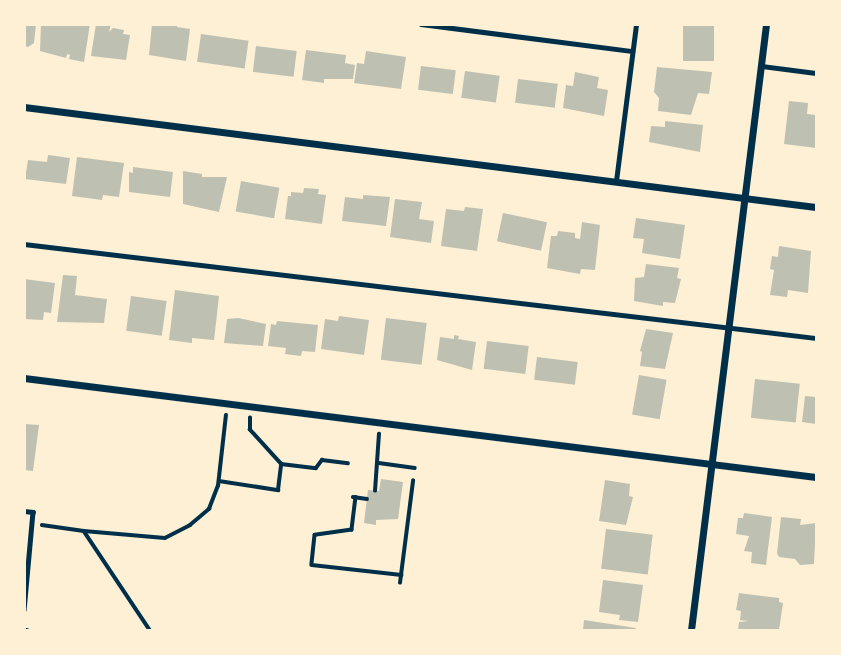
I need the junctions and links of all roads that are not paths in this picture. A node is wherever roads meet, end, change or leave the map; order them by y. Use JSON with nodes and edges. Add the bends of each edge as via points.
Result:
{"nodes":[{"id":1,"x":421,"y":24,"type":"edge"},
{"id":2,"x":636,"y":24,"type":"edge"},
{"id":3,"x":766,"y":24,"type":"edge"},
{"id":4,"x":632,"y":51,"type":"junction"},
{"id":5,"x":761,"y":65,"type":"junction"},
{"id":6,"x":817,"y":73,"type":"edge"},
{"id":7,"x":24,"y":107,"type":"edge"},
{"id":8,"x":616,"y":181,"type":"junction"},
{"id":9,"x":745,"y":197,"type":"junction"},
{"id":10,"x":817,"y":207,"type":"edge"},
{"id":11,"x":24,"y":244,"type":"edge"},
{"id":12,"x":729,"y":327,"type":"junction"},
{"id":13,"x":817,"y":338,"type":"edge"},
{"id":14,"x":24,"y":378,"type":"edge"},
{"id":15,"x":711,"y":462,"type":"junction"},
{"id":16,"x":817,"y":477,"type":"edge"},
{"id":17,"x":24,"y":511,"type":"edge"},
{"id":18,"x":24,"y":610,"type":"edge"},
{"id":19,"x":691,"y":631,"type":"edge"}],
"edges":[{"from":1,"to":4,"type":"lane"},
{"from":2,"to":4,"type":"lane"},
{"from":3,"to":5,"type":"street"},
{"from":4,"to":8,"type":"lane"},
{"from":5,"to":6,"type":"lane"},
{"from":5,"to":9,"type":"street"},
{"from":7,"to":8,"type":"street"},
{"from":8,"to":9,"type":"street"},
{"from":9,"to":10,"type":"street"},
{"from":9,"to":12,"type":"street"},
{"from":11,"to":12,"type":"lane"},
{"from":12,"to":13,"type":"lane"},
{"from":12,"to":15,"type":"street"},
{"from":14,"to":15,"type":"street"},
{"from":15,"to":16,"type":"street"},
{"from":15,"to":19,"type":"street"},
{"from":17,"to":18,"type":"lane","via":[[33,512]]}]}
